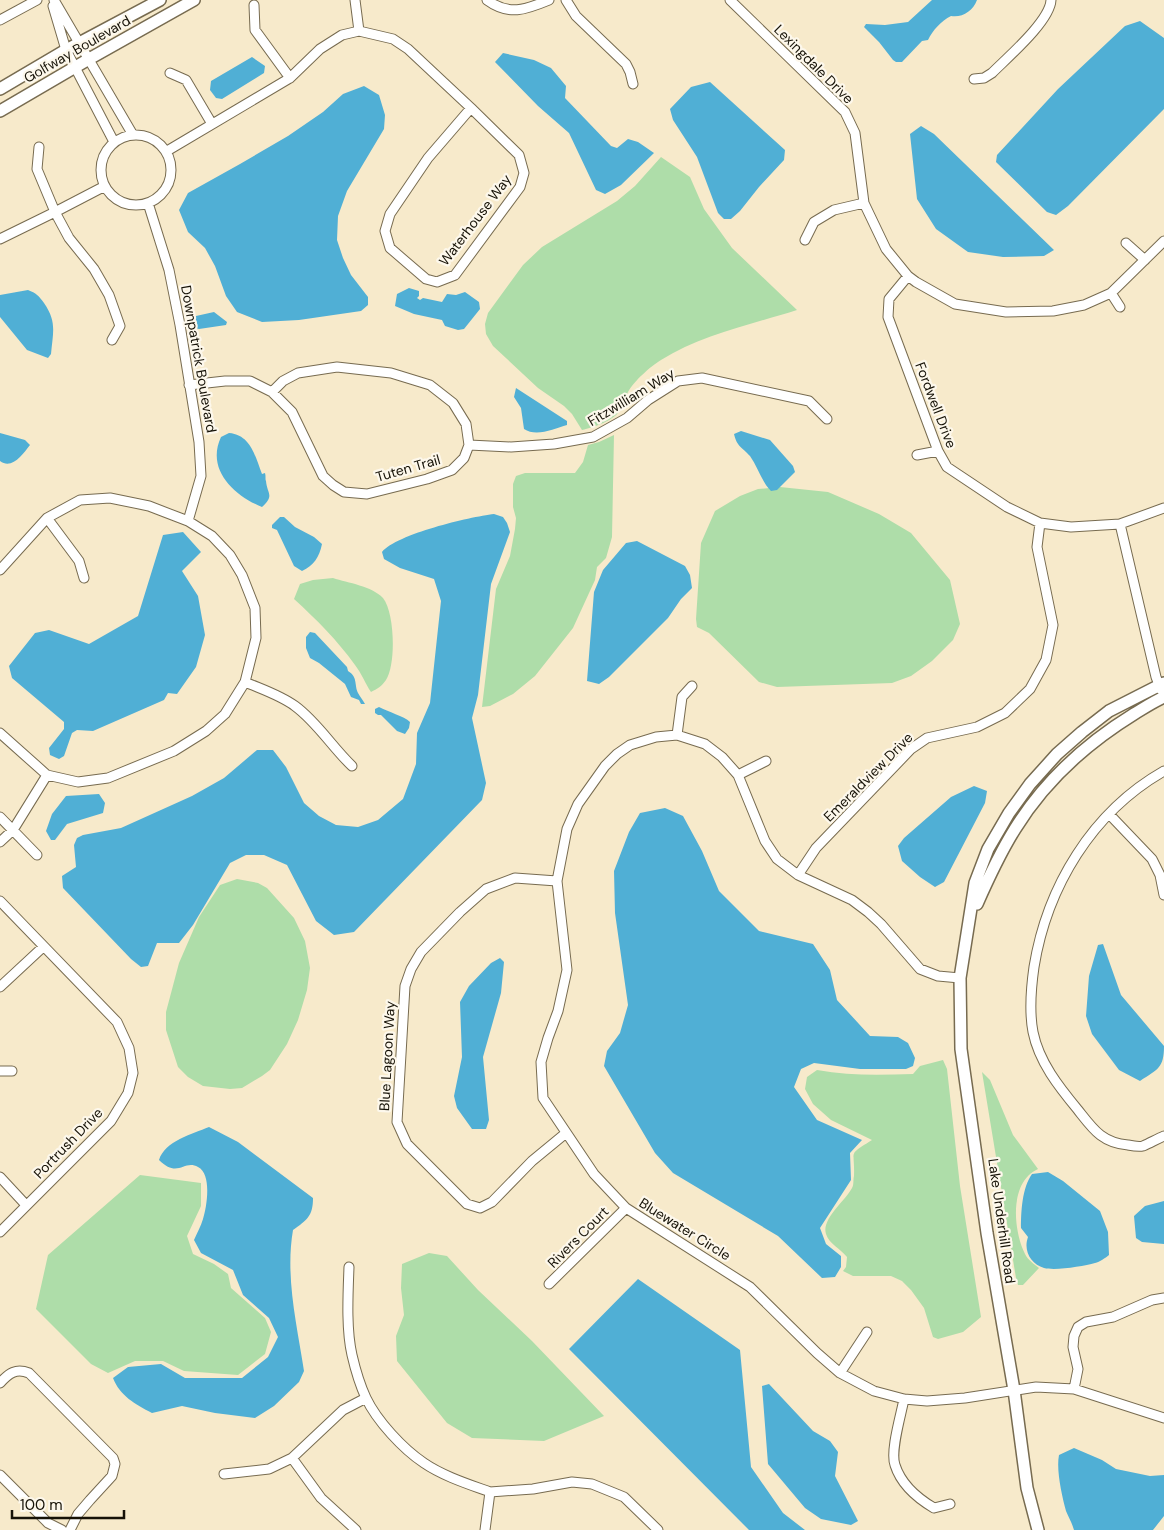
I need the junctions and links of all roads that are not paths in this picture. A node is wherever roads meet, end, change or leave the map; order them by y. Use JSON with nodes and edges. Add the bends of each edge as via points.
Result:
{"nodes":[{"id":1,"x":37,"y":0,"type":"edge"},
{"id":2,"x":53,"y":0,"type":"edge"},
{"id":3,"x":160,"y":0,"type":"edge"},
{"id":4,"x":194,"y":0,"type":"edge"},
{"id":5,"x":354,"y":0,"type":"edge"},
{"id":6,"x":486,"y":0,"type":"edge"},
{"id":7,"x":549,"y":0,"type":"edge"},
{"id":8,"x":566,"y":0,"type":"edge"},
{"id":9,"x":730,"y":0,"type":"edge"},
{"id":10,"x":1051,"y":0,"type":"edge"},
{"id":11,"x":254,"y":5,"type":"dead end"},
{"id":12,"x":0,"y":20,"type":"edge"},
{"id":13,"x":359,"y":31,"type":"junction"},
{"id":14,"x":80,"y":43,"type":"junction"},
{"id":15,"x":66,"y":50,"type":"junction"},
{"id":16,"x":89,"y":58,"type":"junction"},
{"id":17,"x":75,"y":67,"type":"junction"},
{"id":18,"x":170,"y":73,"type":"dead end"},
{"id":19,"x":290,"y":78,"type":"junction"},
{"id":20,"x":974,"y":78,"type":"dead end"},
{"id":21,"x":633,"y":84,"type":"dead end"},
{"id":22,"x":0,"y":89,"type":"edge"},
{"id":23,"x":471,"y":108,"type":"junction"},
{"id":24,"x":0,"y":111,"type":"edge"},
{"id":25,"x":212,"y":124,"type":"junction"},
{"id":26,"x":133,"y":135,"type":"junction"},
{"id":27,"x":114,"y":142,"type":"junction"},
{"id":28,"x":39,"y":148,"type":"dead end"},
{"id":29,"x":167,"y":152,"type":"junction"},
{"id":30,"x":105,"y":186,"type":"junction"},
{"id":31,"x":864,"y":202,"type":"junction"},
{"id":32,"x":148,"y":203,"type":"junction"},
{"id":33,"x":55,"y":212,"type":"junction"},
{"id":34,"x":0,"y":239,"type":"edge"},
{"id":35,"x":805,"y":240,"type":"dead end"},
{"id":36,"x":1164,"y":241,"type":"edge"},
{"id":37,"x":1126,"y":243,"type":"dead end"},
{"id":38,"x":1145,"y":260,"type":"junction"},
{"id":39,"x":908,"y":276,"type":"junction"},
{"id":40,"x":1111,"y":293,"type":"junction"},
{"id":41,"x":1120,"y":307,"type":"dead end"},
{"id":42,"x":112,"y":340,"type":"dead end"},
{"id":43,"x":189,"y":385,"type":"junction"},
{"id":44,"x":272,"y":392,"type":"junction"},
{"id":45,"x":827,"y":419,"type":"dead end"},
{"id":46,"x":470,"y":445,"type":"junction"},
{"id":47,"x":938,"y":451,"type":"junction"},
{"id":48,"x":917,"y":455,"type":"dead end"},
{"id":49,"x":1164,"y":508,"type":"edge"},
{"id":50,"x":47,"y":518,"type":"junction"},
{"id":51,"x":188,"y":521,"type":"junction"},
{"id":52,"x":1040,"y":523,"type":"junction"},
{"id":53,"x":1120,"y":524,"type":"junction"},
{"id":54,"x":0,"y":570,"type":"edge"},
{"id":55,"x":84,"y":578,"type":"dead end"},
{"id":56,"x":245,"y":682,"type":"junction"},
{"id":57,"x":1162,"y":684,"type":"edge"},
{"id":58,"x":692,"y":686,"type":"dead end"},
{"id":59,"x":1164,"y":698,"type":"edge"},
{"id":60,"x":0,"y":733,"type":"edge"},
{"id":61,"x":677,"y":735,"type":"junction"},
{"id":62,"x":766,"y":761,"type":"dead end"},
{"id":63,"x":352,"y":766,"type":"dead end"},
{"id":64,"x":1164,"y":772,"type":"edge"},
{"id":65,"x":47,"y":775,"type":"junction"},
{"id":66,"x":738,"y":775,"type":"junction"},
{"id":67,"x":1109,"y":814,"type":"junction"},
{"id":68,"x":0,"y":817,"type":"edge"},
{"id":69,"x":13,"y":830,"type":"junction"},
{"id":70,"x":0,"y":842,"type":"edge"},
{"id":71,"x":37,"y":855,"type":"dead end"},
{"id":72,"x":798,"y":875,"type":"junction"},
{"id":73,"x":557,"y":881,"type":"junction"},
{"id":74,"x":1164,"y":895,"type":"edge"},
{"id":75,"x":0,"y":901,"type":"edge"},
{"id":76,"x":972,"y":914,"type":"junction"},
{"id":77,"x":43,"y":947,"type":"junction"},
{"id":78,"x":960,"y":978,"type":"junction"},
{"id":79,"x":0,"y":987,"type":"edge"},
{"id":80,"x":0,"y":1071,"type":"edge"},
{"id":81,"x":12,"y":1071,"type":"dead end"},
{"id":82,"x":566,"y":1133,"type":"junction"},
{"id":83,"x":1164,"y":1136,"type":"edge"},
{"id":84,"x":0,"y":1177,"type":"edge"},
{"id":85,"x":26,"y":1205,"type":"junction"},
{"id":86,"x":626,"y":1208,"type":"junction"},
{"id":87,"x":0,"y":1232,"type":"edge"},
{"id":88,"x":349,"y":1267,"type":"dead end"},
{"id":89,"x":549,"y":1284,"type":"dead end"},
{"id":90,"x":1164,"y":1298,"type":"edge"},
{"id":91,"x":867,"y":1332,"type":"dead end"},
{"id":92,"x":840,"y":1373,"type":"junction"},
{"id":93,"x":0,"y":1383,"type":"edge"},
{"id":94,"x":1074,"y":1389,"type":"junction"},
{"id":95,"x":1014,"y":1390,"type":"junction"},
{"id":96,"x":366,"y":1398,"type":"junction"},
{"id":97,"x":904,"y":1399,"type":"junction"},
{"id":98,"x":1164,"y":1418,"type":"edge"},
{"id":99,"x":292,"y":1458,"type":"junction"},
{"id":100,"x":224,"y":1474,"type":"dead end"},
{"id":101,"x":0,"y":1475,"type":"edge"},
{"id":102,"x":490,"y":1492,"type":"junction"},
{"id":103,"x":950,"y":1504,"type":"dead end"},
{"id":104,"x":62,"y":1530,"type":"edge"},
{"id":105,"x":70,"y":1530,"type":"edge"},
{"id":106,"x":356,"y":1530,"type":"edge"},
{"id":107,"x":485,"y":1530,"type":"edge"},
{"id":108,"x":658,"y":1530,"type":"edge"},
{"id":109,"x":1038,"y":1530,"type":"edge"}],
"edges":[{"from":1,"to":12,"type":"street"},
{"from":2,"to":14,"type":"street"},
{"from":2,"to":15,"type":"street"},
{"from":3,"to":14,"type":"street","name":"Golfway Boulevard"},
{"from":4,"to":16,"type":"street","name":"Golfway Boulevard"},
{"from":5,"to":13,"type":"street"},
{"from":6,"to":7,"type":"street","via":[[497,7],[520,11]]},
{"from":8,"to":21,"type":"street","via":[[576,16],[626,64]]},
{"from":9,"to":31,"type":"street","name":"Lexingdale Drive","via":[[845,112],[856,133]]},
{"from":10,"to":20,"type":"street","via":[[1042,22],[992,73],[984,78]]},
{"from":11,"to":19,"type":"street","via":[[255,30]]},
{"from":13,"to":19,"type":"street","via":[[342,35],[320,49]]},
{"from":13,"to":23,"type":"street","name":"Waterhouse Way","via":[[392,39],[408,49]]},
{"from":14,"to":15,"type":"street","name":"Golfway Boulevard"},
{"from":14,"to":16,"type":"street"},
{"from":15,"to":17,"type":"street"},
{"from":15,"to":22,"type":"street","name":"Golfway Boulevard"},
{"from":16,"to":17,"type":"street","name":"Golfway Boulevard"},
{"from":16,"to":26,"type":"street"},
{"from":17,"to":24,"type":"street","name":"Golfway Boulevard"},
{"from":17,"to":27,"type":"street"},
{"from":18,"to":25,"type":"street","via":[[186,80]]},
{"from":19,"to":25,"type":"street"},
{"from":23,"to":23,"type":"street","name":"Waterhouse Way","via":[[519,155],[524,173],[520,187],[455,275],[437,282],[426,279],[390,248],[385,231],[390,214],[428,158]]},
{"from":25,"to":29,"type":"street"},
{"from":26,"to":27,"type":"street"},
{"from":26,"to":29,"type":"street","via":[[153,139]]},
{"from":27,"to":30,"type":"street","via":[[102,162]]},
{"from":28,"to":33,"type":"street","via":[[37,169]]},
{"from":29,"to":32,"type":"street","via":[[171,163],[169,182],[157,198]]},
{"from":30,"to":32,"type":"street","via":[[123,202]]},
{"from":30,"to":33,"type":"street"},
{"from":31,"to":35,"type":"street","via":[[834,210],[814,222]]},
{"from":31,"to":39,"type":"street","name":"Lexingdale Drive","via":[[886,249]]},
{"from":32,"to":43,"type":"street","name":"Downpatrick Boulevard","via":[[169,270]]},
{"from":33,"to":34,"type":"street"},
{"from":33,"to":42,"type":"street","via":[[109,295],[120,326]]},
{"from":36,"to":38,"type":"street","name":"Lexingdale Drive"},
{"from":37,"to":38,"type":"street"},
{"from":38,"to":40,"type":"street","name":"Lexingdale Drive"},
{"from":39,"to":40,"type":"street","name":"Lexingdale Drive","via":[[955,304],[1006,312],[1053,311],[1084,305]]},
{"from":39,"to":47,"type":"street","name":"Fordwell Drive","via":[[889,299],[888,317]]},
{"from":40,"to":41,"type":"street"},
{"from":43,"to":44,"type":"street","name":"Tuten Trail","via":[[250,381]]},
{"from":43,"to":51,"type":"street","name":"Downpatrick Boulevard","via":[[201,476]]},
{"from":44,"to":46,"type":"street","via":[[298,373],[337,367],[391,373],[430,385],[453,403],[466,424]]},
{"from":44,"to":46,"type":"street","name":"Tuten Trail","via":[[292,412],[323,476],[344,492],[367,494],[452,470],[464,458]]},
{"from":45,"to":46,"type":"street","name":"Fitzwilliam Way","via":[[810,401],[702,378],[678,381],[627,418],[593,436],[511,448]]},
{"from":47,"to":48,"type":"street"},
{"from":47,"to":52,"type":"street","name":"Fordwell Drive","via":[[947,467],[1008,507]]},
{"from":49,"to":53,"type":"street","name":"Fordwell Drive"},
{"from":50,"to":51,"type":"street","via":[[80,500],[110,498],[149,506]]},
{"from":50,"to":54,"type":"street"},
{"from":50,"to":55,"type":"street","via":[[79,562]]},
{"from":51,"to":56,"type":"street","via":[[212,536],[230,555],[255,608],[256,638]]},
{"from":52,"to":53,"type":"street","name":"Fordwell Drive","via":[[1071,527]]},
{"from":52,"to":72,"type":"street","name":"Emeraldview Drive","via":[[1037,547],[1053,625],[1046,660],[1030,689],[1005,712],[977,727],[927,738],[911,749],[816,848]]},
{"from":53,"to":57,"type":"street"},
{"from":56,"to":63,"type":"street","via":[[294,705]]},
{"from":56,"to":65,"type":"street","via":[[225,714],[206,731],[174,751],[108,778],[78,782]]},
{"from":57,"to":59,"type":"street"},
{"from":57,"to":76,"type":"street","name":"Lake Underhill Road","via":[[1109,711],[1057,754],[1030,784],[988,849],[976,883]]},
{"from":58,"to":61,"type":"street","via":[[682,697]]},
{"from":59,"to":76,"type":"street","name":"Lake Underhill Road","via":[[1090,744],[1038,797],[1015,829]]},
{"from":60,"to":65,"type":"street"},
{"from":61,"to":66,"type":"street","name":"Bluewater Circle","via":[[705,744]]},
{"from":61,"to":73,"type":"street","name":"Bluewater Circle","via":[[630,745],[605,766],[578,804],[568,829]]},
{"from":62,"to":66,"type":"street"},
{"from":64,"to":67,"type":"street","via":[[1146,782]]},
{"from":65,"to":69,"type":"street"},
{"from":66,"to":72,"type":"street","name":"Bluewater Circle","via":[[765,841],[777,859]]},
{"from":67,"to":74,"type":"street","via":[[1152,859],[1160,875]]},
{"from":67,"to":83,"type":"street","via":[[1064,874],[1049,908],[1032,979],[1033,1032],[1043,1060],[1058,1085],[1102,1138],[1117,1144],[1142,1146]]},
{"from":68,"to":69,"type":"street"},
{"from":69,"to":70,"type":"street"},
{"from":69,"to":71,"type":"street"},
{"from":72,"to":78,"type":"street","name":"Bluewater Circle","via":[[852,900],[868,912],[920,969],[938,976]]},
{"from":73,"to":82,"type":"street","name":"Bluewater Circle","via":[[567,970],[542,1062],[544,1098]]},
{"from":73,"to":82,"type":"street","name":"Blue Lagoon Way","via":[[515,878],[486,889],[421,952],[405,986],[397,1122],[407,1144],[467,1204],[480,1208],[492,1202],[532,1161]]},
{"from":75,"to":77,"type":"street","name":"Portrush Drive"},
{"from":76,"to":78,"type":"street","name":"Lake Underhill Road"},
{"from":77,"to":79,"type":"street"},
{"from":77,"to":85,"type":"street","name":"Portrush Drive","via":[[117,1022],[128,1048],[133,1073],[128,1092],[111,1121]]},
{"from":78,"to":95,"type":"street","name":"Lake Underhill Road","via":[[961,1049]]},
{"from":80,"to":81,"type":"street"},
{"from":82,"to":86,"type":"street","name":"Bluewater Circle","via":[[594,1174]]},
{"from":84,"to":85,"type":"street"},
{"from":85,"to":87,"type":"street","name":"Portrush Drive"},
{"from":86,"to":89,"type":"street","name":"Rivers Court"},
{"from":86,"to":92,"type":"street","name":"Bluewater Circle","via":[[750,1287]]},
{"from":88,"to":96,"type":"street","via":[[352,1353]]},
{"from":90,"to":94,"type":"street","via":[[1078,1327],[1073,1347],[1078,1369]]},
{"from":91,"to":92,"type":"street"},
{"from":92,"to":97,"type":"street","name":"Bluewater Circle","via":[[874,1391]]},
{"from":93,"to":105,"type":"street","via":[[14,1371],[29,1373],[116,1464],[112,1476],[78,1514]]},
{"from":94,"to":95,"type":"street","name":"Bluewater Circle","via":[[1036,1387]]},
{"from":94,"to":98,"type":"street","name":"Bluewater Circle"},
{"from":95,"to":97,"type":"street","name":"Bluewater Circle","via":[[965,1398]]},
{"from":95,"to":109,"type":"street","name":"Lake Underhill Road","via":[[1027,1488]]},
{"from":96,"to":99,"type":"street","via":[[343,1410]]},
{"from":96,"to":102,"type":"street","via":[[401,1444],[424,1464]]},
{"from":97,"to":103,"type":"street","via":[[894,1445],[894,1464],[904,1483],[921,1500],[934,1508]]},
{"from":99,"to":100,"type":"street","via":[[269,1469]]},
{"from":99,"to":106,"type":"street","via":[[321,1498]]},
{"from":101,"to":104,"type":"street","via":[[48,1523]]},
{"from":102,"to":107,"type":"street"},
{"from":102,"to":108,"type":"street","via":[[572,1482],[592,1484],[624,1496]]}]}
